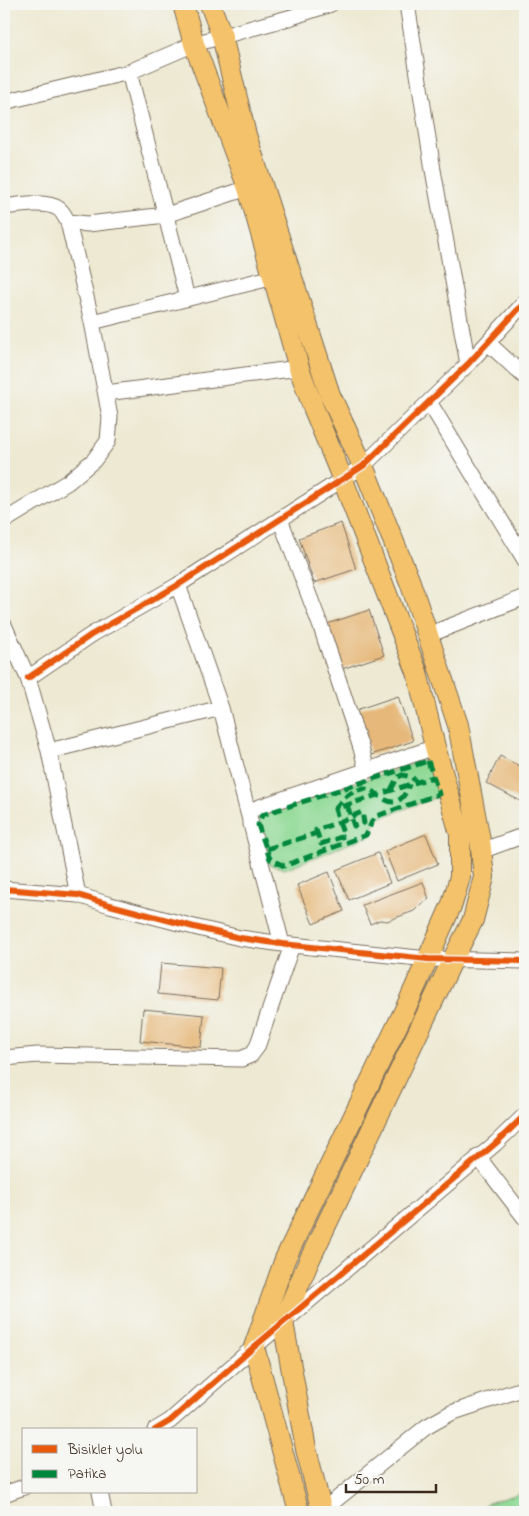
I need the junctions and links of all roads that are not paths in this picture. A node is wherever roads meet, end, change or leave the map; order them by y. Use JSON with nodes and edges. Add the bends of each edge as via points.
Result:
{"nodes":[{"id":1,"x":183,"y":4,"type":"edge"},
{"id":2,"x":210,"y":4,"type":"edge"},
{"id":3,"x":332,"y":4,"type":"edge"},
{"id":4,"x":407,"y":4,"type":"edge"},
{"id":5,"x":222,"y":36,"type":"junction"},
{"id":6,"x":194,"y":44,"type":"junction"},
{"id":7,"x":129,"y":72,"type":"junction"},
{"id":8,"x":4,"y":102,"type":"edge"},
{"id":9,"x":248,"y":188,"type":"junction"},
{"id":10,"x":4,"y":207,"type":"edge"},
{"id":11,"x":166,"y":215,"type":"junction"},
{"id":12,"x":68,"y":222,"type":"junction"},
{"id":13,"x":274,"y":277,"type":"junction"},
{"id":14,"x":187,"y":298,"type":"junction"},
{"id":15,"x":523,"y":310,"type":"edge"},
{"id":16,"x":92,"y":322,"type":"junction"},
{"id":17,"x":488,"y":343,"type":"junction"},
{"id":18,"x":468,"y":364,"type":"junction"},
{"id":19,"x":299,"y":368,"type":"junction"},
{"id":20,"x":525,"y":378,"type":"edge"},
{"id":21,"x":106,"y":393,"type":"junction"},
{"id":22,"x":429,"y":402,"type":"junction"},
{"id":23,"x":363,"y":466,"type":"junction"},
{"id":24,"x":344,"y":480,"type":"junction"},
{"id":25,"x":280,"y":519,"type":"junction"},
{"id":26,"x":4,"y":521,"type":"edge"},
{"id":27,"x":525,"y":560,"type":"edge"},
{"id":28,"x":178,"y":584,"type":"junction"},
{"id":29,"x":525,"y":597,"type":"edge"},
{"id":30,"x":4,"y":625,"type":"edge"},
{"id":31,"x":428,"y":635,"type":"junction"},
{"id":32,"x":28,"y":678,"type":"junction"},
{"id":33,"x":221,"y":708,"type":"junction"},
{"id":34,"x":435,"y":747,"type":"junction"},
{"id":35,"x":49,"y":751,"type":"junction"},
{"id":36,"x":366,"y":771,"type":"junction"},
{"id":37,"x":248,"y":811,"type":"junction"},
{"id":38,"x":525,"y":834,"type":"edge"},
{"id":39,"x":481,"y":851,"type":"junction"},
{"id":40,"x":4,"y":889,"type":"edge"},
{"id":41,"x":78,"y":895,"type":"junction"},
{"id":42,"x":287,"y":945,"type":"junction"},
{"id":43,"x":428,"y":959,"type":"junction"},
{"id":44,"x":453,"y":959,"type":"junction"},
{"id":45,"x":525,"y":961,"type":"edge"},
{"id":46,"x":4,"y":1058,"type":"edge"},
{"id":47,"x":525,"y":1115,"type":"edge"},
{"id":48,"x":478,"y":1157,"type":"junction"},
{"id":49,"x":525,"y":1218,"type":"edge"},
{"id":50,"x":283,"y":1322,"type":"junction"},
{"id":51,"x":254,"y":1347,"type":"junction"},
{"id":52,"x":525,"y":1388,"type":"edge"},
{"id":53,"x":158,"y":1428,"type":"edge"},
{"id":54,"x":22,"y":1488,"type":"edge"},
{"id":55,"x":4,"y":1494,"type":"edge"},
{"id":56,"x":100,"y":1494,"type":"edge"},
{"id":57,"x":104,"y":1512,"type":"edge"},
{"id":58,"x":298,"y":1512,"type":"edge"},
{"id":59,"x":322,"y":1512,"type":"edge"}],
"edges":[{"from":1,"to":6,"type":"main road"},
{"from":2,"to":5,"type":"main road"},
{"from":3,"to":5,"type":"street"},
{"from":4,"to":18,"type":"street"},
{"from":5,"to":6,"type":"street"},
{"from":5,"to":23,"type":"main road","via":[[246,135],[330,395]]},
{"from":6,"to":7,"type":"street"},
{"from":6,"to":9,"type":"main road"},
{"from":7,"to":8,"type":"street"},
{"from":7,"to":11,"type":"street"},
{"from":9,"to":11,"type":"street"},
{"from":9,"to":13,"type":"main road"},
{"from":10,"to":12,"type":"street","via":[[45,204],[57,207]]},
{"from":11,"to":12,"type":"street","via":[[88,224]]},
{"from":11,"to":14,"type":"street"},
{"from":12,"to":16,"type":"street"},
{"from":13,"to":14,"type":"street"},
{"from":13,"to":19,"type":"main road"},
{"from":14,"to":16,"type":"street"},
{"from":15,"to":17,"type":"street"},
{"from":16,"to":21,"type":"street"},
{"from":17,"to":18,"type":"street"},
{"from":17,"to":20,"type":"street"},
{"from":18,"to":22,"type":"street"},
{"from":19,"to":21,"type":"street"},
{"from":19,"to":24,"type":"main road"},
{"from":21,"to":26,"type":"street","via":[[110,417],[108,441],[94,460],[68,482]]},
{"from":22,"to":23,"type":"street"},
{"from":22,"to":27,"type":"street"},
{"from":23,"to":24,"type":"street"},
{"from":23,"to":31,"type":"main road"},
{"from":24,"to":25,"type":"street"},
{"from":24,"to":34,"type":"main road","via":[[417,672]]},
{"from":25,"to":28,"type":"street"},
{"from":25,"to":36,"type":"street","via":[[321,627]]},
{"from":28,"to":32,"type":"street","via":[[91,635]]},
{"from":28,"to":33,"type":"street"},
{"from":29,"to":31,"type":"street"},
{"from":30,"to":32,"type":"street"},
{"from":31,"to":39,"type":"main road","via":[[458,725]]},
{"from":32,"to":35,"type":"street"},
{"from":33,"to":35,"type":"street"},
{"from":33,"to":37,"type":"street"},
{"from":34,"to":36,"type":"street"},
{"from":34,"to":43,"type":"main road","via":[[460,834],[460,877]]},
{"from":35,"to":41,"type":"street"},
{"from":36,"to":37,"type":"street"},
{"from":37,"to":42,"type":"street"},
{"from":38,"to":39,"type":"street"},
{"from":39,"to":44,"type":"main road","via":[[484,877],[473,920]]},
{"from":40,"to":41,"type":"street"},
{"from":41,"to":42,"type":"street","via":[[194,927]]},
{"from":42,"to":43,"type":"street"},
{"from":42,"to":46,"type":"street","via":[[257,1047],[251,1055],[242,1058],[38,1055]]},
{"from":43,"to":44,"type":"street"},
{"from":43,"to":51,"type":"main road","via":[[285,1259]]},
{"from":44,"to":45,"type":"street"},
{"from":44,"to":50,"type":"main road"},
{"from":47,"to":48,"type":"street"},
{"from":48,"to":49,"type":"street"},
{"from":48,"to":50,"type":"street"},
{"from":50,"to":51,"type":"street"},
{"from":50,"to":59,"type":"main road","via":[[306,1449]]},
{"from":51,"to":53,"type":"street"},
{"from":51,"to":58,"type":"main road"},
{"from":52,"to":59,"type":"street","via":[[451,1413],[426,1427]]},
{"from":54,"to":55,"type":"street"},
{"from":56,"to":57,"type":"street"}]}
